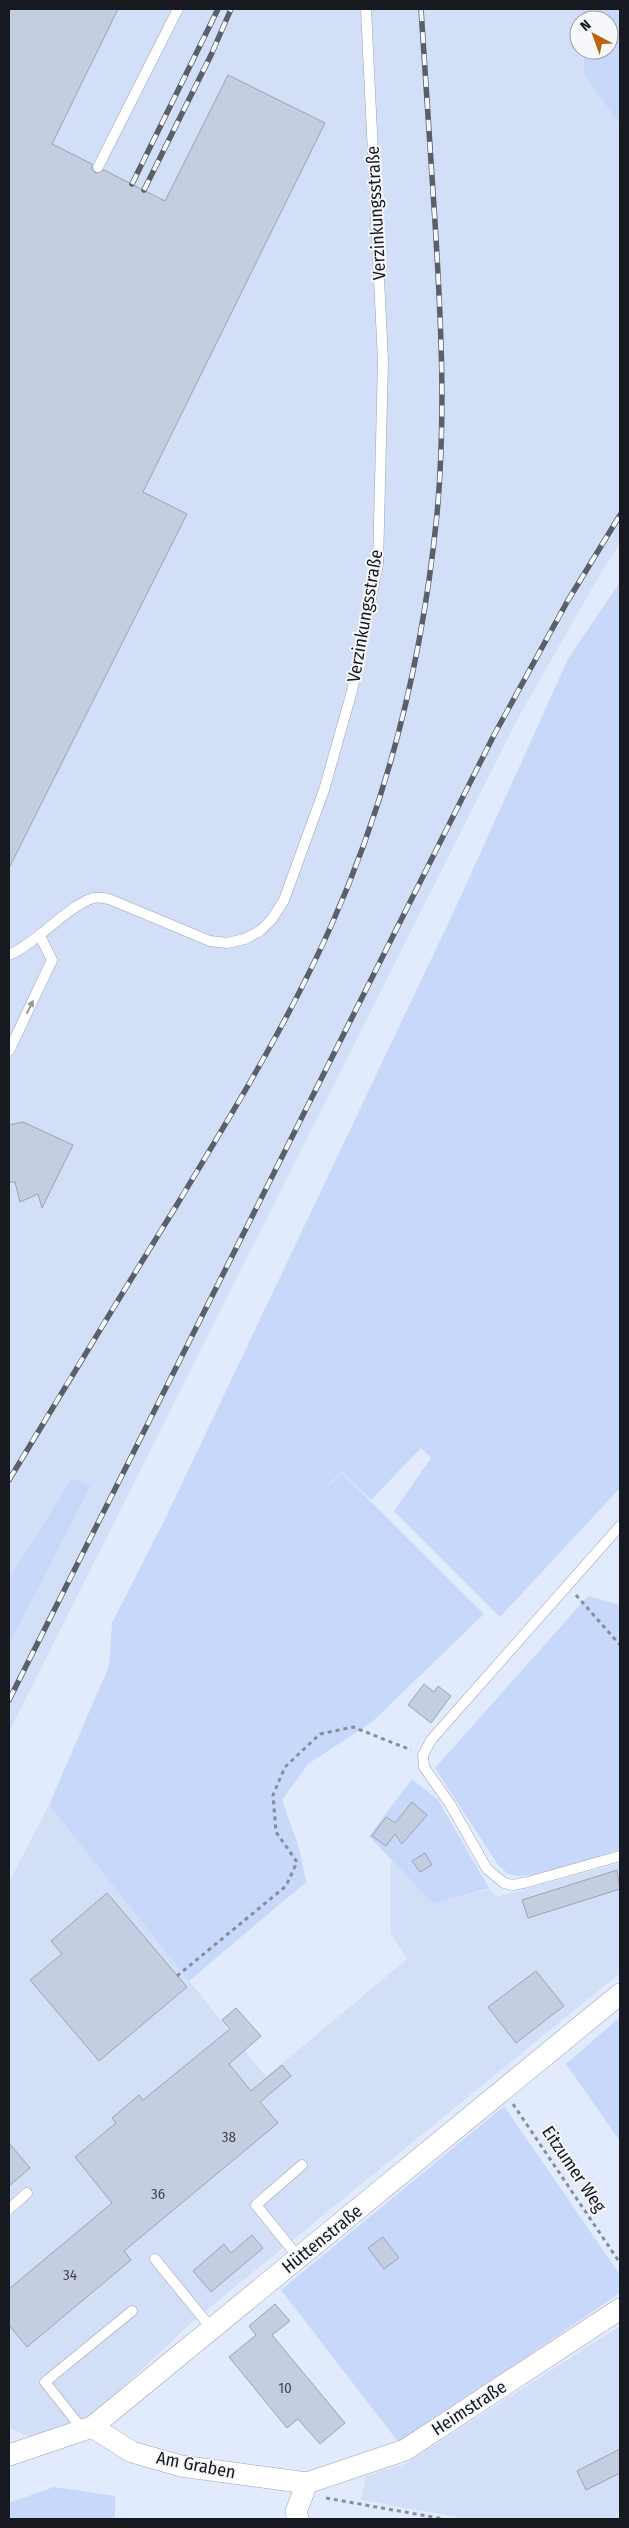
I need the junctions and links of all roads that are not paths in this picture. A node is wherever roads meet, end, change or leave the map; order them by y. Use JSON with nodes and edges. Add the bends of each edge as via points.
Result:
{"nodes":[{"id":1,"x":178,"y":9,"type":"edge"},
{"id":2,"x":366,"y":9,"type":"edge"},
{"id":3,"x":98,"y":167,"type":"dead end"},
{"id":4,"x":40,"y":936,"type":"junction"},
{"id":5,"x":9,"y":955,"type":"edge"},
{"id":6,"x":9,"y":1050,"type":"edge"},
{"id":7,"x":620,"y":1526,"type":"edge"},
{"id":8,"x":620,"y":1856,"type":"edge"},
{"id":9,"x":620,"y":1994,"type":"edge"},
{"id":10,"x":302,"y":2165,"type":"dead end"},
{"id":11,"x":27,"y":2193,"type":"dead end"},
{"id":12,"x":9,"y":2209,"type":"edge"},
{"id":13,"x":299,"y":2258,"type":"junction"},
{"id":14,"x":155,"y":2259,"type":"dead end"},
{"id":15,"x":620,"y":2309,"type":"edge"},
{"id":16,"x":132,"y":2311,"type":"dead end"},
{"id":17,"x":212,"y":2329,"type":"junction"},
{"id":18,"x":87,"y":2429,"type":"junction"},
{"id":19,"x":9,"y":2455,"type":"edge"},
{"id":20,"x":305,"y":2488,"type":"junction"},
{"id":21,"x":298,"y":2519,"type":"edge"}],
"edges":[{"from":1,"to":3,"type":"lane"},
{"from":2,"to":4,"type":"lane","name":"Verzinkungsstraße","via":[[383,361],[378,564],[352,691],[324,790],[284,900],[260,931],[245,939],[227,943],[210,941],[109,899],[94,898],[81,904]]},
{"from":4,"to":5,"type":"lane","name":"Verzinkungsstraße"},
{"from":6,"to":4,"type":"lane","one_way":true,"via":[[52,960]]},
{"from":7,"to":8,"type":"lane","via":[[431,1740],[423,1755],[424,1767],[487,1868],[504,1883],[528,1882]]},
{"from":9,"to":13,"type":"street","name":"Hüttenstraße"},
{"from":10,"to":13,"type":"lane","via":[[256,2205]]},
{"from":11,"to":12,"type":"lane"},
{"from":13,"to":17,"type":"street","name":"Hüttenstraße"},
{"from":14,"to":17,"type":"lane"},
{"from":15,"to":20,"type":"street","name":"Heimstraße","via":[[405,2450]]},
{"from":16,"to":18,"type":"lane","via":[[45,2382]]},
{"from":17,"to":18,"type":"street","name":"Hüttenstraße"},
{"from":18,"to":19,"type":"street","name":"Hüttenstraße"},
{"from":18,"to":20,"type":"street","name":"Am Graben","via":[[132,2452],[181,2466]]},
{"from":20,"to":21,"type":"street","via":[[296,2512]]}]}
